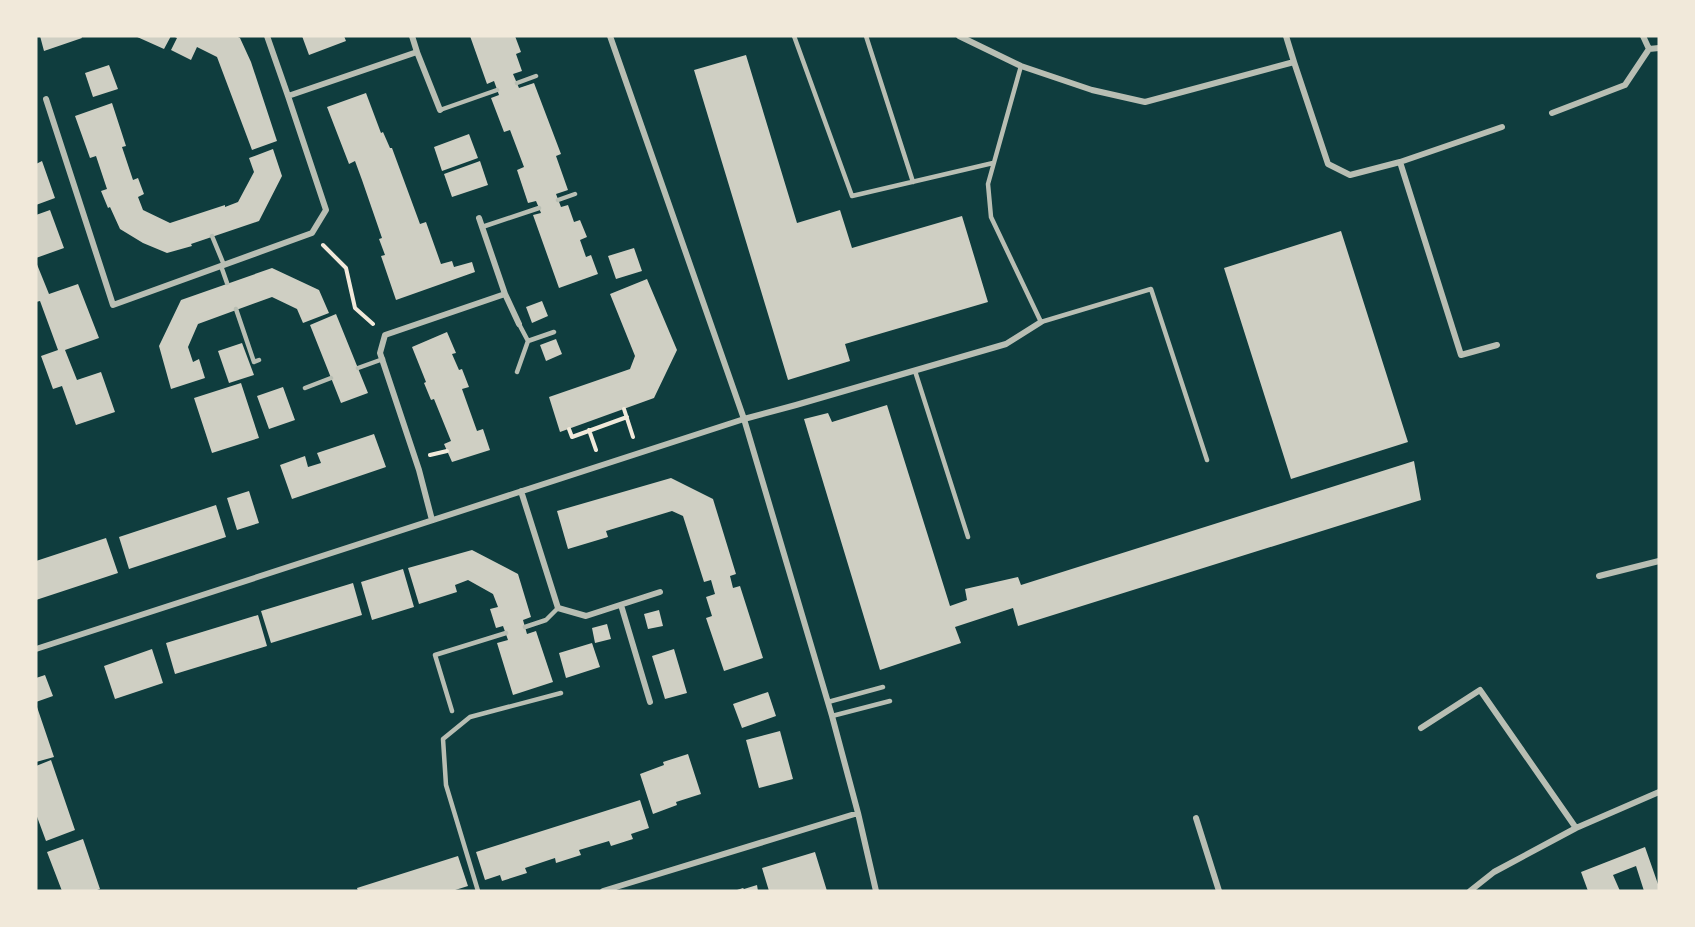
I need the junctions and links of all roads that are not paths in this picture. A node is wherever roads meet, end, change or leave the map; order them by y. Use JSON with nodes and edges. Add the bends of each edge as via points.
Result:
{"nodes":[{"id":1,"x":267,"y":36,"type":"edge"},
{"id":2,"x":412,"y":36,"type":"edge"},
{"id":3,"x":610,"y":36,"type":"edge"},
{"id":4,"x":794,"y":36,"type":"edge"},
{"id":5,"x":866,"y":36,"type":"edge"},
{"id":6,"x":959,"y":36,"type":"edge"},
{"id":7,"x":1286,"y":36,"type":"edge"},
{"id":8,"x":1643,"y":36,"type":"edge"},
{"id":9,"x":1659,"y":48,"type":"edge"},
{"id":10,"x":1649,"y":49,"type":"junction"},
{"id":11,"x":417,"y":52,"type":"junction"},
{"id":12,"x":1294,"y":62,"type":"junction"},
{"id":13,"x":1021,"y":66,"type":"junction"},
{"id":14,"x":536,"y":76,"type":"dead end"},
{"id":15,"x":517,"y":83,"type":"dead end"},
{"id":16,"x":498,"y":90,"type":"dead end"},
{"id":17,"x":288,"y":96,"type":"junction"},
{"id":18,"x":46,"y":99,"type":"dead end"},
{"id":19,"x":440,"y":110,"type":"joint"},
{"id":20,"x":1552,"y":113,"type":"dead end"},
{"id":21,"x":1502,"y":127,"type":"dead end"},
{"id":22,"x":1400,"y":162,"type":"junction"},
{"id":23,"x":993,"y":163,"type":"junction"},
{"id":24,"x":913,"y":182,"type":"junction"},
{"id":25,"x":575,"y":194,"type":"dead end"},
{"id":26,"x":558,"y":200,"type":"dead end"},
{"id":27,"x":539,"y":208,"type":"dead end"},
{"id":28,"x":479,"y":218,"type":"dead end"},
{"id":29,"x":482,"y":227,"type":"junction"},
{"id":30,"x":212,"y":236,"type":"dead end"},
{"id":31,"x":222,"y":266,"type":"junction"},
{"id":32,"x":227,"y":283,"type":"dead end"},
{"id":33,"x":506,"y":294,"type":"junction"},
{"id":34,"x":236,"y":309,"type":"dead end"},
{"id":35,"x":1041,"y":322,"type":"junction"},
{"id":36,"x":519,"y":324,"type":"joint"},
{"id":37,"x":554,"y":332,"type":"dead end"},
{"id":38,"x":528,"y":341,"type":"junction"},
{"id":39,"x":1497,"y":345,"type":"dead end"},
{"id":40,"x":382,"y":359,"type":"junction"},
{"id":41,"x":259,"y":360,"type":"dead end"},
{"id":42,"x":358,"y":368,"type":"dead end"},
{"id":43,"x":915,"y":371,"type":"junction"},
{"id":44,"x":517,"y":372,"type":"dead end"},
{"id":45,"x":331,"y":378,"type":"dead end"},
{"id":46,"x":305,"y":388,"type":"dead end"},
{"id":47,"x":744,"y":419,"type":"junction"},
{"id":48,"x":1207,"y":460,"type":"dead end"},
{"id":49,"x":521,"y":491,"type":"junction"},
{"id":50,"x":432,"y":520,"type":"junction"},
{"id":51,"x":968,"y":537,"type":"dead end"},
{"id":52,"x":1659,"y":561,"type":"edge"},
{"id":53,"x":1599,"y":576,"type":"dead end"},
{"id":54,"x":660,"y":592,"type":"dead end"},
{"id":55,"x":621,"y":605,"type":"junction"},
{"id":56,"x":558,"y":608,"type":"junction"},
{"id":57,"x":525,"y":627,"type":"dead end"},
{"id":58,"x":506,"y":633,"type":"dead end"},
{"id":59,"x":36,"y":649,"type":"edge"},
{"id":60,"x":883,"y":687,"type":"dead end"},
{"id":61,"x":561,"y":693,"type":"dead end"},
{"id":62,"x":890,"y":701,"type":"dead end"},
{"id":63,"x":650,"y":702,"type":"dead end"},
{"id":64,"x":828,"y":702,"type":"junction"},
{"id":65,"x":452,"y":711,"type":"dead end"},
{"id":66,"x":832,"y":716,"type":"junction"},
{"id":67,"x":1421,"y":728,"type":"dead end"},
{"id":68,"x":1659,"y":792,"type":"edge"},
{"id":69,"x":858,"y":813,"type":"junction"},
{"id":70,"x":1196,"y":818,"type":"dead end"},
{"id":71,"x":1576,"y":828,"type":"junction"},
{"id":72,"x":478,"y":891,"type":"edge"},
{"id":73,"x":603,"y":891,"type":"edge"},
{"id":74,"x":876,"y":891,"type":"edge"},
{"id":75,"x":1219,"y":891,"type":"edge"},
{"id":76,"x":1470,"y":891,"type":"edge"}],
"edges":[{"from":1,"to":17,"type":"street"},
{"from":2,"to":11,"type":"street"},
{"from":3,"to":47,"type":"street"},
{"from":4,"to":24,"type":"lane","via":[[852,196]]},
{"from":5,"to":24,"type":"lane"},
{"from":6,"to":13,"type":"street"},
{"from":7,"to":12,"type":"street"},
{"from":8,"to":10,"type":"street"},
{"from":9,"to":10,"type":"street"},
{"from":10,"to":20,"type":"street","via":[[1625,85]]},
{"from":11,"to":17,"type":"street"},
{"from":11,"to":19,"type":"street"},
{"from":12,"to":13,"type":"street","via":[[1145,102],[1092,90]]},
{"from":12,"to":22,"type":"street","via":[[1328,164],[1350,175]]},
{"from":13,"to":23,"type":"lane"},
{"from":14,"to":15,"type":"lane"},
{"from":16,"to":19,"type":"lane"},
{"from":17,"to":31,"type":"street","via":[[326,210],[312,233]]},
{"from":18,"to":31,"type":"street","via":[[113,305]]},
{"from":21,"to":22,"type":"street"},
{"from":22,"to":39,"type":"street","via":[[1461,355]]},
{"from":23,"to":24,"type":"lane"},
{"from":23,"to":35,"type":"lane","via":[[988,184],[991,217]]},
{"from":25,"to":26,"type":"lane"},
{"from":27,"to":29,"type":"lane"},
{"from":28,"to":29,"type":"street"},
{"from":29,"to":33,"type":"street"},
{"from":30,"to":31,"type":"lane"},
{"from":31,"to":32,"type":"lane"},
{"from":33,"to":36,"type":"street"},
{"from":33,"to":40,"type":"street","via":[[385,334]]},
{"from":34,"to":41,"type":"lane","via":[[254,362]]},
{"from":35,"to":43,"type":"street","via":[[1006,344]]},
{"from":35,"to":48,"type":"lane","via":[[1151,289]]},
{"from":36,"to":38,"type":"lane"},
{"from":37,"to":38,"type":"lane"},
{"from":38,"to":44,"type":"lane"},
{"from":40,"to":42,"type":"lane"},
{"from":40,"to":50,"type":"street"},
{"from":43,"to":47,"type":"street"},
{"from":43,"to":51,"type":"lane"},
{"from":45,"to":46,"type":"lane"},
{"from":47,"to":49,"type":"street"},
{"from":47,"to":64,"type":"street"},
{"from":49,"to":50,"type":"street"},
{"from":49,"to":56,"type":"street"},
{"from":50,"to":59,"type":"street"},
{"from":52,"to":53,"type":"street"},
{"from":54,"to":55,"type":"street"},
{"from":55,"to":56,"type":"street","via":[[586,616]]},
{"from":55,"to":63,"type":"street"},
{"from":56,"to":57,"type":"lane","via":[[546,620]]},
{"from":58,"to":65,"type":"lane","via":[[435,655]]},
{"from":60,"to":64,"type":"lane"},
{"from":61,"to":72,"type":"lane","via":[[470,717],[443,739],[446,785]]},
{"from":62,"to":66,"type":"lane"},
{"from":64,"to":66,"type":"street"},
{"from":66,"to":69,"type":"street"},
{"from":67,"to":71,"type":"street","via":[[1480,690]]},
{"from":68,"to":71,"type":"street"},
{"from":69,"to":73,"type":"street"},
{"from":69,"to":74,"type":"street"},
{"from":70,"to":75,"type":"street"},
{"from":71,"to":76,"type":"street","via":[[1494,872]]}]}
